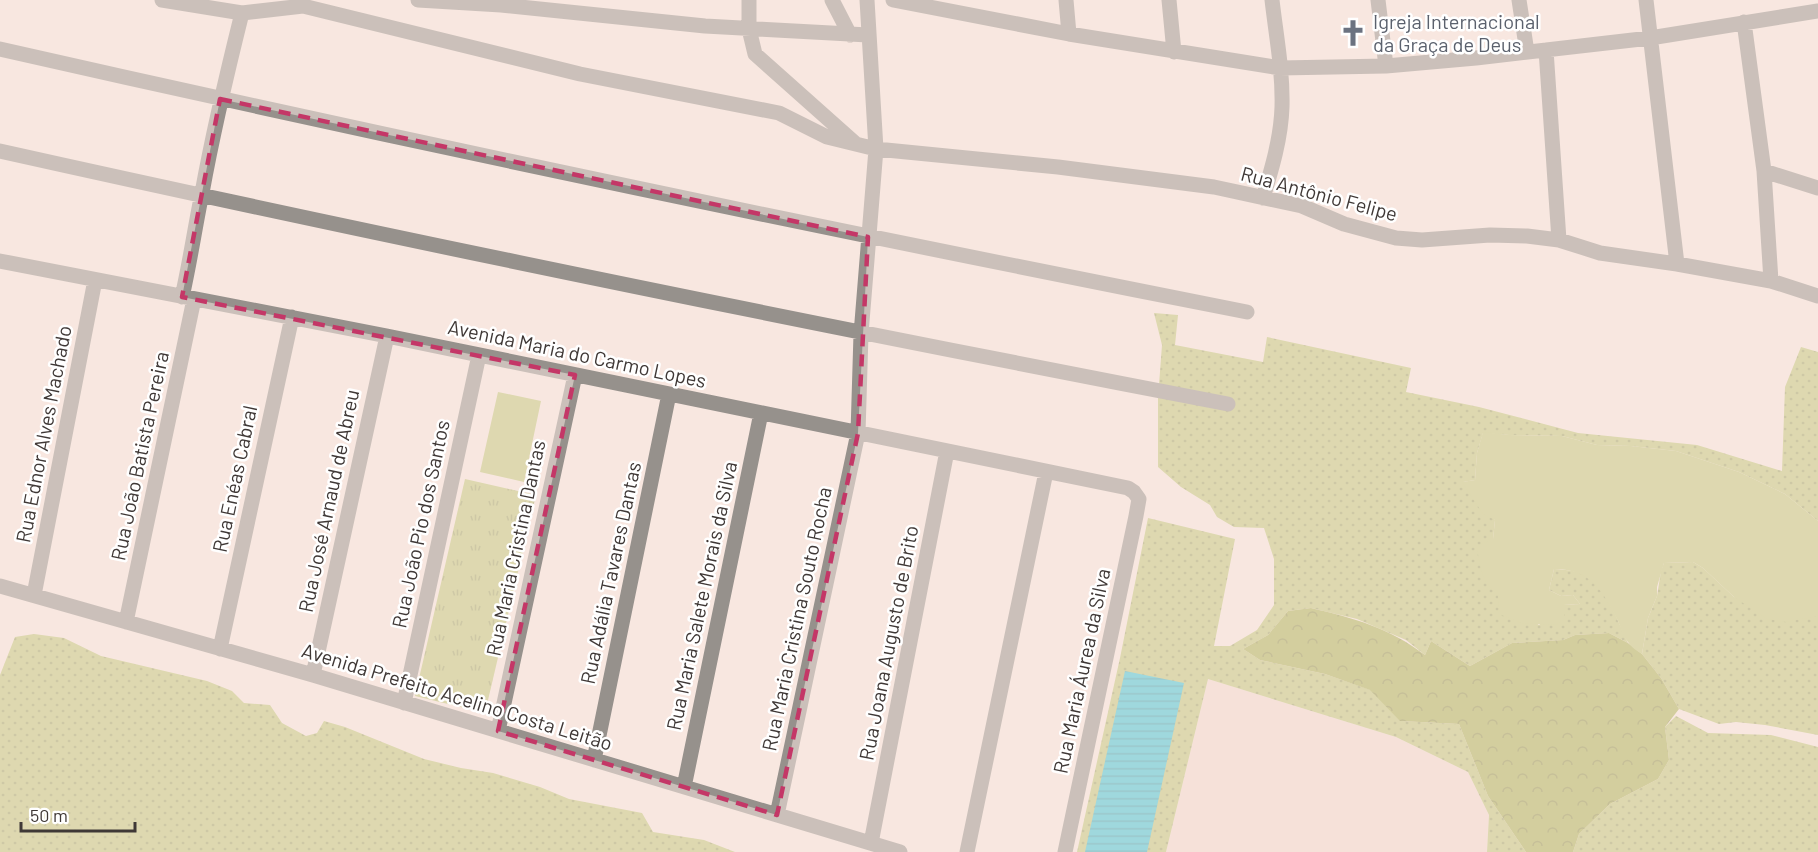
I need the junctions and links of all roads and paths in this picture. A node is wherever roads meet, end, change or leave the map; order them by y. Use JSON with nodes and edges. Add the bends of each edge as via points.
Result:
{"nodes":[{"id":1,"x":162,"y":0,"type":"edge"},
{"id":2,"x":418,"y":0,"type":"edge"},
{"id":3,"x":531,"y":0,"type":"edge"},
{"id":4,"x":749,"y":0,"type":"edge"},
{"id":5,"x":832,"y":0,"type":"edge"},
{"id":6,"x":867,"y":0,"type":"edge"},
{"id":7,"x":894,"y":0,"type":"edge"},
{"id":8,"x":969,"y":0,"type":"edge"},
{"id":9,"x":1066,"y":0,"type":"edge"},
{"id":10,"x":1169,"y":0,"type":"edge"},
{"id":11,"x":1272,"y":0,"type":"edge"},
{"id":12,"x":1378,"y":0,"type":"edge"},
{"id":13,"x":1520,"y":0,"type":"edge"},
{"id":14,"x":1646,"y":0,"type":"edge"},
{"id":15,"x":1781,"y":0,"type":"edge"},
{"id":16,"x":501,"y":5,"type":"junction"},
{"id":17,"x":1818,"y":11,"type":"edge"},
{"id":18,"x":242,"y":13,"type":"junction"},
{"id":19,"x":1783,"y":16,"type":"junction"},
{"id":20,"x":971,"y":17,"type":"junction"},
{"id":21,"x":1744,"y":22,"type":"junction"},
{"id":22,"x":749,"y":29,"type":"junction"},
{"id":23,"x":1069,"y":34,"type":"junction"},
{"id":24,"x":850,"y":35,"type":"junction"},
{"id":25,"x":868,"y":35,"type":"junction"},
{"id":26,"x":1650,"y":38,"type":"junction"},
{"id":27,"x":0,"y":49,"type":"edge"},
{"id":28,"x":1546,"y":50,"type":"junction"},
{"id":29,"x":1174,"y":52,"type":"junction"},
{"id":30,"x":1527,"y":52,"type":"junction"},
{"id":31,"x":1386,"y":66,"type":"junction"},
{"id":32,"x":1280,"y":68,"type":"junction"},
{"id":33,"x":220,"y":99,"type":"junction"},
{"id":34,"x":859,"y":146,"type":"junction"},
{"id":35,"x":876,"y":149,"type":"junction"},
{"id":36,"x":0,"y":152,"type":"edge"},
{"id":37,"x":1764,"y":171,"type":"junction"},
{"id":38,"x":1818,"y":188,"type":"edge"},
{"id":39,"x":201,"y":196,"type":"junction"},
{"id":40,"x":1263,"y":198,"type":"junction"},
{"id":41,"x":868,"y":237,"type":"junction"},
{"id":42,"x":1559,"y":240,"type":"junction"},
{"id":43,"x":0,"y":261,"type":"edge"},
{"id":44,"x":1677,"y":264,"type":"junction"},
{"id":45,"x":95,"y":280,"type":"junction"},
{"id":46,"x":1771,"y":281,"type":"junction"},
{"id":47,"x":1818,"y":296,"type":"edge"},
{"id":48,"x":188,"y":298,"type":"junction"},
{"id":49,"x":1247,"y":312,"type":"dead end"},
{"id":50,"x":292,"y":317,"type":"junction"},
{"id":51,"x":861,"y":334,"type":"junction"},
{"id":52,"x":387,"y":336,"type":"junction"},
{"id":53,"x":479,"y":355,"type":"junction"},
{"id":54,"x":575,"y":375,"type":"junction"},
{"id":55,"x":669,"y":394,"type":"junction"},
{"id":56,"x":1228,"y":404,"type":"dead end"},
{"id":57,"x":761,"y":413,"type":"junction"},
{"id":58,"x":858,"y":433,"type":"junction"},
{"id":59,"x":947,"y":451,"type":"junction"},
{"id":60,"x":1046,"y":472,"type":"junction"},
{"id":61,"x":1139,"y":499,"type":"joint"},
{"id":62,"x":0,"y":586,"type":"edge"},
{"id":63,"x":34,"y":595,"type":"junction"},
{"id":64,"x":126,"y":622,"type":"junction"},
{"id":65,"x":220,"y":649,"type":"junction"},
{"id":66,"x":313,"y":675,"type":"junction"},
{"id":67,"x":404,"y":703,"type":"junction"},
{"id":68,"x":498,"y":731,"type":"junction"},
{"id":69,"x":594,"y":760,"type":"junction"},
{"id":70,"x":684,"y":787,"type":"junction"},
{"id":71,"x":777,"y":815,"type":"junction"},
{"id":72,"x":872,"y":843,"type":"junction"},
{"id":73,"x":900,"y":852,"type":"edge"},
{"id":74,"x":967,"y":852,"type":"edge"},
{"id":75,"x":1065,"y":852,"type":"edge"}],
"edges":[{"from":1,"to":18,"type":"street","name":"Rua Antônio Felipe"},
{"from":2,"to":16,"type":"street"},
{"from":3,"to":16,"type":"street"},
{"from":4,"to":22,"type":"street"},
{"from":5,"to":24,"type":"street"},
{"from":6,"to":25,"type":"street","name":"Rua Maria Cristina Souto Rocha"},
{"from":7,"to":20,"type":"street"},
{"from":8,"to":20,"type":"street"},
{"from":9,"to":23,"type":"street"},
{"from":10,"to":29,"type":"street"},
{"from":11,"to":32,"type":"street"},
{"from":12,"to":31,"type":"street"},
{"from":13,"to":30,"type":"street"},
{"from":14,"to":26,"type":"street"},
{"from":15,"to":19,"type":"street"},
{"from":16,"to":22,"type":"street"},
{"from":17,"to":19,"type":"street"},
{"from":18,"to":33,"type":"street","name":"Rua João Batista Pereira"},
{"from":18,"to":34,"type":"street","name":"Rua Antônio Felipe","via":[[303,6],[580,74],[779,113],[827,137]]},
{"from":19,"to":21,"type":"street"},
{"from":20,"to":23,"type":"street"},
{"from":21,"to":26,"type":"street"},
{"from":21,"to":37,"type":"street"},
{"from":22,"to":24,"type":"street"},
{"from":22,"to":34,"type":"street","via":[[754,54]]},
{"from":23,"to":29,"type":"street"},
{"from":24,"to":25,"type":"street"},
{"from":25,"to":35,"type":"street","name":"Rua Maria Cristina Souto Rocha"},
{"from":26,"to":28,"type":"street"},
{"from":26,"to":44,"type":"street"},
{"from":27,"to":33,"type":"street"},
{"from":28,"to":30,"type":"street"},
{"from":28,"to":42,"type":"street"},
{"from":29,"to":32,"type":"street"},
{"from":30,"to":31,"type":"street"},
{"from":31,"to":32,"type":"street"},
{"from":32,"to":40,"type":"street","via":[[1279,134]]},
{"from":33,"to":39,"type":"street","name":"Rua João Batista Pereira"},
{"from":33,"to":41,"type":"street"},
{"from":34,"to":35,"type":"street","name":"Rua Antônio Felipe"},
{"from":35,"to":40,"type":"street","name":"Rua Antônio Felipe","via":[[1069,168],[1214,187]]},
{"from":35,"to":41,"type":"street","name":"Rua Maria Cristina Souto Rocha"},
{"from":36,"to":39,"type":"street"},
{"from":37,"to":38,"type":"street"},
{"from":37,"to":46,"type":"street"},
{"from":39,"to":48,"type":"street","name":"Rua João Batista Pereira"},
{"from":39,"to":51,"type":"street"},
{"from":40,"to":42,"type":"street","name":"Rua Antônio Felipe","via":[[1302,206],[1344,224],[1396,238],[1490,235]]},
{"from":41,"to":49,"type":"street"},
{"from":41,"to":51,"type":"street","name":"Rua Maria Cristina Souto Rocha"},
{"from":42,"to":44,"type":"street","name":"Rua Antônio Felipe","via":[[1600,253]]},
{"from":43,"to":45,"type":"street","name":"Avenida Maria do Carmo Lopes"},
{"from":44,"to":46,"type":"street","name":"Rua Antônio Felipe"},
{"from":45,"to":48,"type":"street","name":"Avenida Maria do Carmo Lopes"},
{"from":45,"to":63,"type":"street","name":"Rua Ednor Alves Machado"},
{"from":46,"to":47,"type":"street","name":"Rua Antônio Felipe"},
{"from":48,"to":50,"type":"street","name":"Avenida Maria do Carmo Lopes"},
{"from":48,"to":64,"type":"street","name":"Rua João Batista Pereira"},
{"from":50,"to":52,"type":"street","name":"Avenida Maria do Carmo Lopes"},
{"from":50,"to":65,"type":"street","name":"Rua Enéas Cabral"},
{"from":51,"to":56,"type":"street"},
{"from":51,"to":58,"type":"street","name":"Rua Maria Cristina Souto Rocha"},
{"from":52,"to":53,"type":"street","name":"Avenida Maria do Carmo Lopes"},
{"from":52,"to":66,"type":"street","name":"Rua José Arnaud de Abreu"},
{"from":53,"to":54,"type":"street","name":"Avenida Maria do Carmo Lopes"},
{"from":53,"to":67,"type":"street","name":"Rua João Pio dos Santos"},
{"from":54,"to":55,"type":"street","name":"Avenida Maria do Carmo Lopes"},
{"from":54,"to":68,"type":"street","name":"Rua Maria Cristina Dantas"},
{"from":55,"to":57,"type":"street","name":"Avenida Maria do Carmo Lopes"},
{"from":55,"to":69,"type":"street","name":"Rua Adália Tavares Dantas"},
{"from":57,"to":58,"type":"street","name":"Avenida Maria do Carmo Lopes"},
{"from":57,"to":70,"type":"street","name":"Rua Maria Salete Morais da Silva"},
{"from":58,"to":59,"type":"street","name":"Avenida Maria do Carmo Lopes"},
{"from":58,"to":71,"type":"street","name":"Rua Maria Cristina Souto Rocha"},
{"from":59,"to":60,"type":"street","name":"Avenida Maria do Carmo Lopes"},
{"from":59,"to":72,"type":"street","name":"Rua Joana Augusto de Brito"},
{"from":60,"to":61,"type":"street","name":"Avenida Maria do Carmo Lopes","via":[[1128,488]]},
{"from":60,"to":74,"type":"street"},
{"from":61,"to":75,"type":"street","name":"Rua Maria Áurea da Silva"},
{"from":62,"to":63,"type":"street","name":"Avenida Prefeito Acelino Costa Leitão"},
{"from":63,"to":64,"type":"street","name":"Avenida Prefeito Acelino Costa Leitão"},
{"from":64,"to":65,"type":"street","name":"Avenida Prefeito Acelino Costa Leitão"},
{"from":65,"to":66,"type":"street","name":"Avenida Prefeito Acelino Costa Leitão"},
{"from":66,"to":67,"type":"street","name":"Avenida Prefeito Acelino Costa Leitão"},
{"from":67,"to":68,"type":"street","name":"Avenida Prefeito Acelino Costa Leitão"},
{"from":68,"to":69,"type":"street","name":"Avenida Prefeito Acelino Costa Leitão"},
{"from":69,"to":70,"type":"street","name":"Avenida Prefeito Acelino Costa Leitão"},
{"from":70,"to":71,"type":"street","name":"Avenida Prefeito Acelino Costa Leitão"},
{"from":71,"to":72,"type":"street","name":"Avenida Prefeito Acelino Costa Leitão"},
{"from":72,"to":73,"type":"street","name":"Avenida Prefeito Acelino Costa Leitão"}]}
